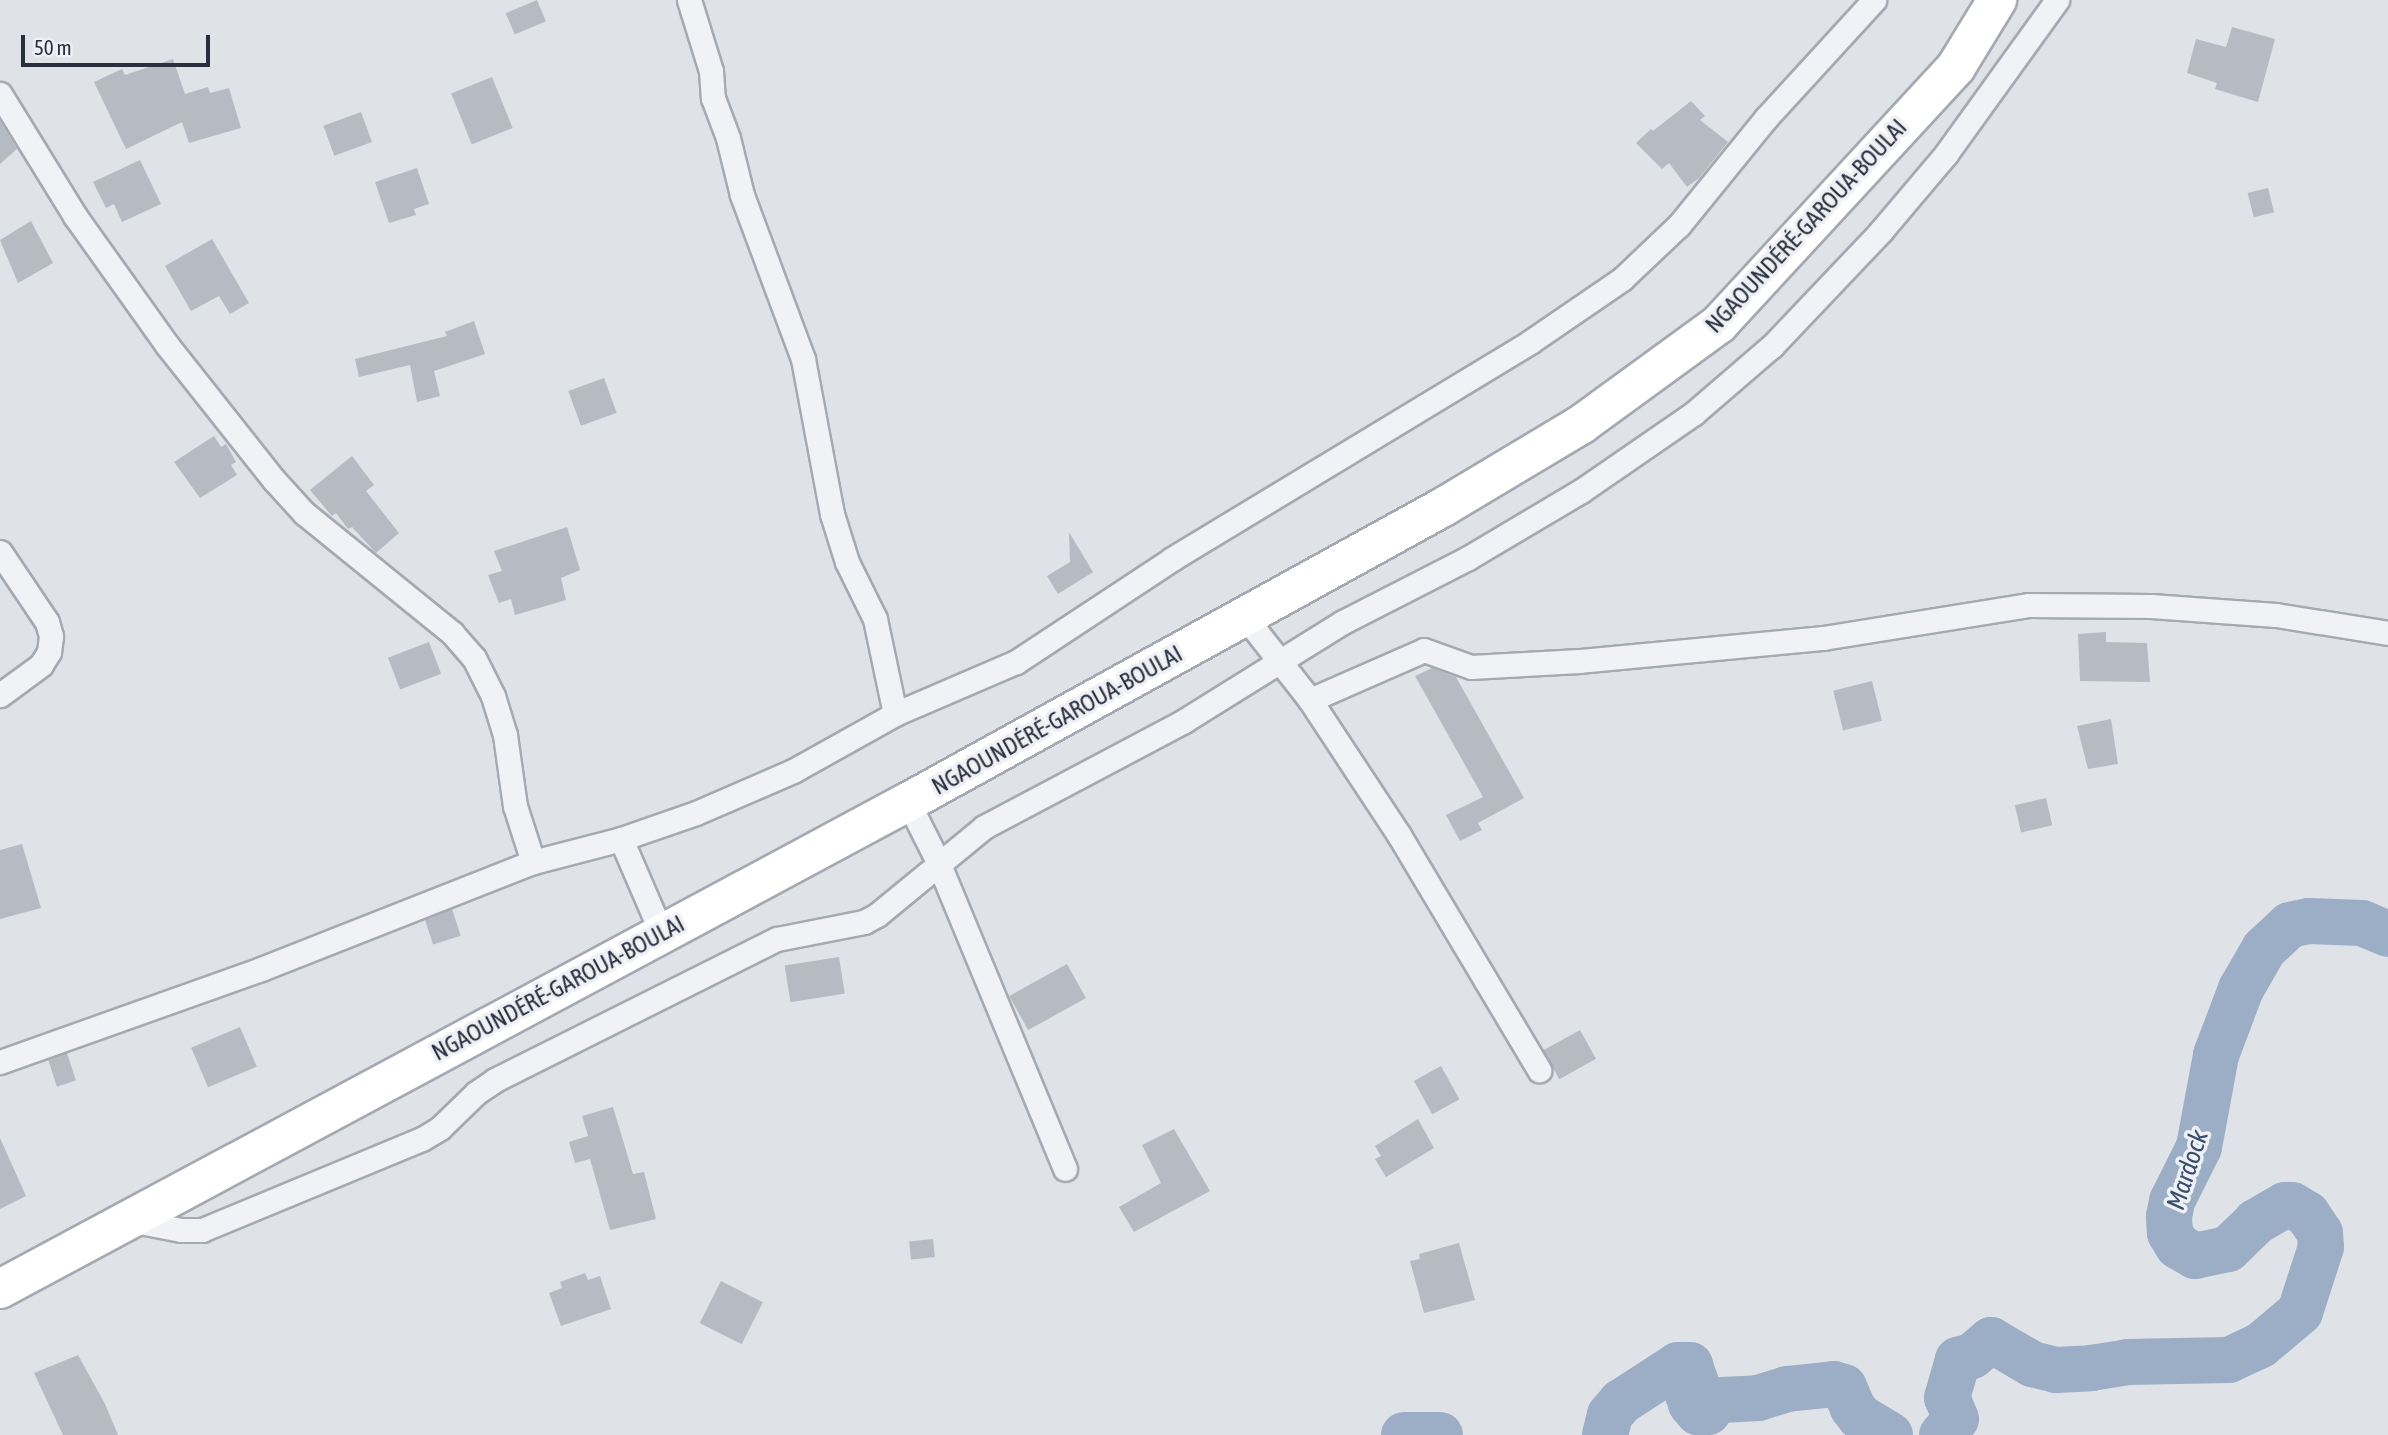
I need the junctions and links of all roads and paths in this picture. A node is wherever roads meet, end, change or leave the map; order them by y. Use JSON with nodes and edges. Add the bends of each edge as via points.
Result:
{"nodes":[{"id":1,"x":689,"y":0,"type":"edge"},
{"id":2,"x":1874,"y":0,"type":"edge"},
{"id":3,"x":1997,"y":0,"type":"edge"},
{"id":4,"x":2057,"y":0,"type":"edge"},
{"id":5,"x":0,"y":94,"type":"edge"},
{"id":6,"x":0,"y":552,"type":"edge"},
{"id":7,"x":1245,"y":617,"type":"junction"},
{"id":8,"x":2388,"y":634,"type":"edge"},
{"id":9,"x":1282,"y":661,"type":"junction"},
{"id":10,"x":0,"y":695,"type":"edge"},
{"id":11,"x":1310,"y":700,"type":"junction"},
{"id":12,"x":895,"y":714,"type":"junction"},
{"id":13,"x":908,"y":802,"type":"junction"},
{"id":14,"x":621,"y":839,"type":"junction"},
{"id":15,"x":533,"y":862,"type":"junction"},
{"id":16,"x":937,"y":862,"type":"junction"},
{"id":17,"x":662,"y":932,"type":"junction"},
{"id":18,"x":2,"y":1054,"type":"edge"},
{"id":19,"x":1539,"y":1070,"type":"dead end"},
{"id":20,"x":1065,"y":1169,"type":"dead end"},
{"id":21,"x":128,"y":1220,"type":"junction"},
{"id":22,"x":0,"y":1289,"type":"edge"}],
"edges":[{"from":1,"to":12,"type":"street","via":[[742,195],[803,359],[832,514],[846,562],[875,619]]},
{"from":2,"to":12,"type":"street","via":[[1766,118],[1679,225],[1622,279],[1530,342],[1172,559],[1016,662]]},
{"from":3,"to":7,"type":"highway","name":"NGAOUNDÉRÉ-GAROUA-BOULAI","via":[[1956,67],[1719,324],[1582,424]]},
{"from":4,"to":9,"type":"street","via":[[1946,154],[1881,231],[1772,346],[1694,412],[1581,491],[1468,558],[1343,622]]},
{"from":5,"to":15,"type":"street","via":[[75,216],[167,345],[274,480],[303,513],[452,633],[474,658],[505,735],[514,806]]},
{"from":6,"to":10,"type":"street","via":[[47,622],[51,636],[41,665]]},
{"from":7,"to":9,"type":"street"},
{"from":7,"to":13,"type":"highway","name":"NGAOUNDÉRÉ-GAROUA-BOULAI"},
{"from":8,"to":11,"type":"street","via":[[2248,613],[2029,605],[1824,638],[1579,661],[1471,667],[1424,650]]},
{"from":9,"to":11,"type":"street"},
{"from":9,"to":16,"type":"street","via":[[1184,721],[984,827]]},
{"from":11,"to":19,"type":"street","via":[[1399,835]]},
{"from":12,"to":14,"type":"street","via":[[793,771]]},
{"from":13,"to":16,"type":"street"},
{"from":13,"to":17,"type":"highway","name":"NGAOUNDÉRÉ-GAROUA-BOULAI"},
{"from":14,"to":15,"type":"street"},
{"from":14,"to":17,"type":"street"},
{"from":15,"to":18,"type":"street","via":[[261,969]]},
{"from":16,"to":20,"type":"street"},
{"from":16,"to":21,"type":"street","via":[[864,922],[778,939],[670,991],[495,1080],[422,1139],[202,1230]]},
{"from":17,"to":21,"type":"highway","name":"NGAOUNDÉRÉ-GAROUA-BOULAI"},
{"from":21,"to":22,"type":"highway","name":"NGAOUNDÉRÉ-GAROUA-BOULAI"}]}
